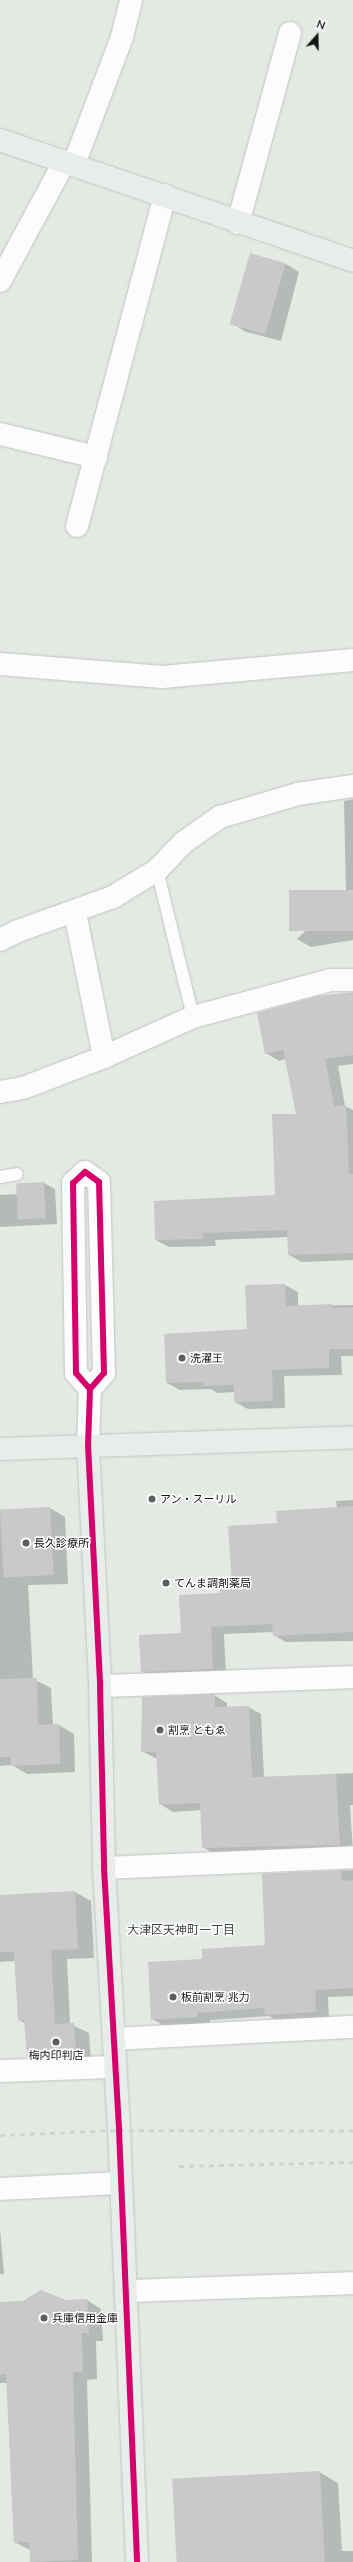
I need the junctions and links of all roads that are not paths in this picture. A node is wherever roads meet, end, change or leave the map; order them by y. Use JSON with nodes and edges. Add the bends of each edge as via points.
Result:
{"nodes":[{"id":1,"x":131,"y":0,"type":"edge"},
{"id":2,"x":290,"y":33,"type":"dead end"},
{"id":3,"x":0,"y":140,"type":"edge"},
{"id":4,"x":70,"y":162,"type":"junction"},
{"id":5,"x":165,"y":196,"type":"junction"},
{"id":6,"x":238,"y":223,"type":"junction"},
{"id":7,"x":353,"y":261,"type":"edge"},
{"id":8,"x":0,"y":281,"type":"edge"},
{"id":9,"x":0,"y":434,"type":"edge"},
{"id":10,"x":96,"y":457,"type":"junction"},
{"id":11,"x":78,"y":526,"type":"dead end"},
{"id":12,"x":353,"y":660,"type":"edge"},
{"id":13,"x":0,"y":664,"type":"edge"},
{"id":14,"x":353,"y":786,"type":"edge"},
{"id":15,"x":157,"y":870,"type":"junction"},
{"id":16,"x":75,"y":913,"type":"junction"},
{"id":17,"x":0,"y":940,"type":"edge"},
{"id":18,"x":353,"y":980,"type":"edge"},
{"id":19,"x":193,"y":1017,"type":"junction"},
{"id":20,"x":104,"y":1057,"type":"junction"},
{"id":21,"x":0,"y":1092,"type":"edge"},
{"id":22,"x":18,"y":1174,"type":"dead end"},
{"id":23,"x":0,"y":1177,"type":"edge"},
{"id":24,"x":90,"y":1389,"type":"junction"},
{"id":25,"x":353,"y":1436,"type":"edge"},
{"id":26,"x":88,"y":1445,"type":"junction"},
{"id":27,"x":0,"y":1449,"type":"edge"},
{"id":28,"x":353,"y":1677,"type":"edge"},
{"id":29,"x":100,"y":1686,"type":"junction"},
{"id":30,"x":353,"y":1857,"type":"edge"},
{"id":31,"x":104,"y":1868,"type":"junction"},
{"id":32,"x":353,"y":2027,"type":"edge"},
{"id":33,"x":114,"y":2039,"type":"junction"},
{"id":34,"x":115,"y":2067,"type":"junction"},
{"id":35,"x":0,"y":2071,"type":"edge"},
{"id":36,"x":119,"y":2183,"type":"junction"},
{"id":37,"x":0,"y":2189,"type":"edge"},
{"id":38,"x":353,"y":2283,"type":"edge"},
{"id":39,"x":126,"y":2291,"type":"junction"},
{"id":40,"x":137,"y":2562,"type":"edge"}],
"edges":[{"from":1,"to":4,"type":"street","via":[[122,37]]},
{"from":2,"to":6,"type":"street"},
{"from":3,"to":4,"type":"street"},
{"from":4,"to":5,"type":"street"},
{"from":4,"to":8,"type":"street"},
{"from":5,"to":6,"type":"street"},
{"from":5,"to":10,"type":"street"},
{"from":6,"to":7,"type":"street"},
{"from":9,"to":10,"type":"street"},
{"from":10,"to":11,"type":"street"},
{"from":12,"to":13,"type":"street","via":[[162,677]]},
{"from":14,"to":15,"type":"street","via":[[298,794],[220,817],[184,842]]},
{"from":15,"to":16,"type":"street","via":[[113,898]]},
{"from":15,"to":19,"type":"lane"},
{"from":16,"to":17,"type":"street","via":[[18,931]]},
{"from":16,"to":20,"type":"street"},
{"from":18,"to":19,"type":"street","via":[[330,980]]},
{"from":19,"to":20,"type":"street"},
{"from":20,"to":21,"type":"street","via":[[23,1088]]},
{"from":22,"to":23,"type":"lane"},
{"from":24,"to":24,"type":"street","via":[[104,1374],[99,1182],[85,1172],[73,1183],[76,1373]]},
{"from":24,"to":26,"type":"street"},
{"from":25,"to":26,"type":"street"},
{"from":26,"to":27,"type":"street"},
{"from":26,"to":29,"type":"street"},
{"from":28,"to":29,"type":"street"},
{"from":29,"to":31,"type":"street"},
{"from":30,"to":31,"type":"street"},
{"from":31,"to":33,"type":"street"},
{"from":32,"to":33,"type":"street"},
{"from":33,"to":34,"type":"street"},
{"from":34,"to":35,"type":"street"},
{"from":34,"to":36,"type":"street"},
{"from":36,"to":37,"type":"street"},
{"from":36,"to":39,"type":"street"},
{"from":38,"to":39,"type":"street"},
{"from":39,"to":40,"type":"street"}]}
